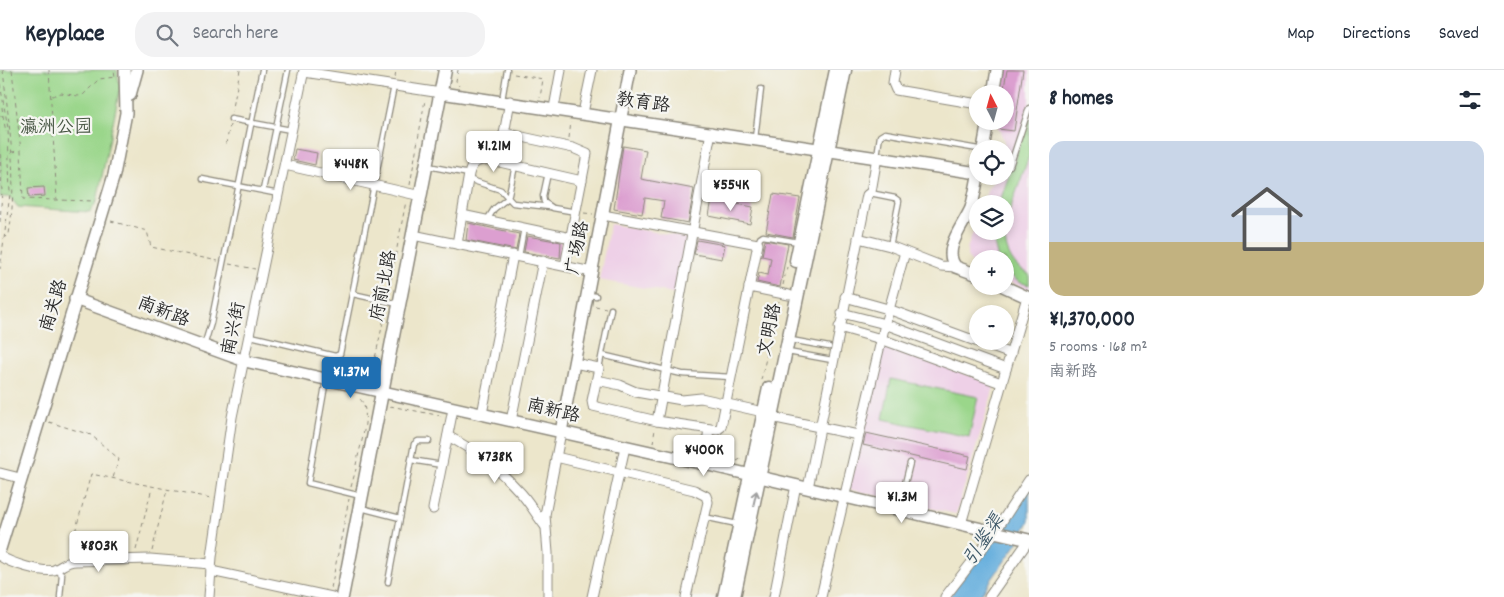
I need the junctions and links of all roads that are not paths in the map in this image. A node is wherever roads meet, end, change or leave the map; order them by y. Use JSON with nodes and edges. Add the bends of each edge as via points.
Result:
{"nodes":[{"id":1,"x":126,"y":70,"type":"edge"},
{"id":2,"x":137,"y":70,"type":"edge"},
{"id":3,"x":262,"y":70,"type":"edge"},
{"id":4,"x":288,"y":70,"type":"edge"},
{"id":5,"x":445,"y":70,"type":"edge"},
{"id":6,"x":561,"y":70,"type":"edge"},
{"id":7,"x":592,"y":70,"type":"edge"},
{"id":8,"x":630,"y":70,"type":"edge"},
{"id":9,"x":836,"y":70,"type":"edge"},
{"id":10,"x":845,"y":70,"type":"edge"},
{"id":11,"x":895,"y":70,"type":"edge"},
{"id":12,"x":997,"y":70,"type":"edge"},
{"id":13,"x":304,"y":71,"type":"edge"},
{"id":14,"x":506,"y":71,"type":"edge"},
{"id":15,"x":394,"y":85,"type":"junction"},
{"id":16,"x":994,"y":85,"type":"edge"},
{"id":17,"x":761,"y":90,"type":"dead end"},
{"id":18,"x":441,"y":93,"type":"junction"},
{"id":19,"x":127,"y":101,"type":"junction"},
{"id":20,"x":506,"y":101,"type":"junction"},
{"id":21,"x":969,"y":102,"type":"edge"},
{"id":22,"x":554,"y":108,"type":"junction"},
{"id":23,"x":1029,"y":108,"type":"edge"},
{"id":24,"x":578,"y":112,"type":"junction"},
{"id":25,"x":620,"y":118,"type":"junction"},
{"id":26,"x":231,"y":119,"type":"road end"},
{"id":27,"x":252,"y":123,"type":"junction"},
{"id":28,"x":276,"y":127,"type":"junction"},
{"id":29,"x":292,"y":130,"type":"junction"},
{"id":30,"x":711,"y":132,"type":"junction"},
{"id":31,"x":504,"y":133,"type":"junction"},
{"id":32,"x":755,"y":138,"type":"junction"},
{"id":33,"x":969,"y":147,"type":"edge"},
{"id":34,"x":824,"y":149,"type":"junction"},
{"id":35,"x":1014,"y":154,"type":"edge"},
{"id":36,"x":877,"y":157,"type":"junction"},
{"id":37,"x":499,"y":162,"type":"junction"},
{"id":38,"x":285,"y":165,"type":"junction"},
{"id":39,"x":427,"y":165,"type":"junction"},
{"id":40,"x":515,"y":166,"type":"junction"},
{"id":41,"x":548,"y":173,"type":"junction"},
{"id":42,"x":969,"y":173,"type":"edge"},
{"id":43,"x":469,"y":176,"type":"junction"},
{"id":44,"x":202,"y":179,"type":"dead end"},
{"id":45,"x":582,"y":181,"type":"junction"},
{"id":46,"x":374,"y":184,"type":"junction"},
{"id":47,"x":976,"y":185,"type":"edge"},
{"id":48,"x":239,"y":186,"type":"junction"},
{"id":49,"x":263,"y":190,"type":"junction"},
{"id":50,"x":870,"y":193,"type":"junction"},
{"id":51,"x":280,"y":194,"type":"junction"},
{"id":52,"x":421,"y":196,"type":"junction"},
{"id":53,"x":508,"y":198,"type":"junction"},
{"id":54,"x":550,"y":207,"type":"junction"},
{"id":55,"x":576,"y":212,"type":"junction"},
{"id":56,"x":462,"y":215,"type":"junction"},
{"id":57,"x":603,"y":215,"type":"junction"},
{"id":58,"x":487,"y":220,"type":"junction"},
{"id":59,"x":524,"y":228,"type":"junction"},
{"id":60,"x":693,"y":232,"type":"junction"},
{"id":61,"x":413,"y":235,"type":"junction"},
{"id":62,"x":571,"y":238,"type":"junction"},
{"id":63,"x":858,"y":238,"type":"junction"},
{"id":64,"x":800,"y":242,"type":"junction"},
{"id":65,"x":457,"y":244,"type":"junction"},
{"id":66,"x":758,"y":244,"type":"junction"},
{"id":67,"x":890,"y":246,"type":"junction"},
{"id":68,"x":905,"y":252,"type":"junction"},
{"id":69,"x":516,"y":256,"type":"junction"},
{"id":70,"x":543,"y":262,"type":"junction"},
{"id":71,"x":566,"y":266,"type":"junction"},
{"id":72,"x":956,"y":267,"type":"junction"},
{"id":73,"x":592,"y":272,"type":"junction"},
{"id":74,"x":969,"y":272,"type":"edge"},
{"id":75,"x":749,"y":287,"type":"junction"},
{"id":76,"x":1014,"y":291,"type":"edge"},
{"id":77,"x":353,"y":294,"type":"junction"},
{"id":78,"x":789,"y":295,"type":"junction"},
{"id":79,"x":845,"y":297,"type":"junction"},
{"id":80,"x":1028,"y":297,"type":"edge"},
{"id":81,"x":75,"y":299,"type":"junction"},
{"id":82,"x":393,"y":303,"type":"junction"},
{"id":83,"x":611,"y":309,"type":"road end"},
{"id":84,"x":888,"y":309,"type":"junction"},
{"id":85,"x":842,"y":313,"type":"junction"},
{"id":86,"x":885,"y":324,"type":"junction"},
{"id":87,"x":839,"y":327,"type":"junction"},
{"id":88,"x":250,"y":336,"type":"junction"},
{"id":89,"x":881,"y":339,"type":"junction"},
{"id":90,"x":786,"y":346,"type":"junction"},
{"id":91,"x":204,"y":347,"type":"junction"},
{"id":92,"x":829,"y":347,"type":"dead end"},
{"id":93,"x":1011,"y":354,"type":"junction"},
{"id":94,"x":602,"y":355,"type":"junction"},
{"id":95,"x":832,"y":360,"type":"junction"},
{"id":96,"x":245,"y":361,"type":"junction"},
{"id":97,"x":574,"y":364,"type":"junction"},
{"id":98,"x":599,"y":368,"type":"junction"},
{"id":99,"x":1006,"y":369,"type":"junction"},
{"id":100,"x":667,"y":370,"type":"junction"},
{"id":101,"x":731,"y":377,"type":"junction"},
{"id":102,"x":326,"y":380,"type":"junction"},
{"id":103,"x":597,"y":380,"type":"junction"},
{"id":104,"x":1001,"y":383,"type":"junction"},
{"id":105,"x":382,"y":393,"type":"junction"},
{"id":106,"x":662,"y":396,"type":"junction"},
{"id":107,"x":726,"y":402,"type":"junction"},
{"id":108,"x":454,"y":408,"type":"junction"},
{"id":109,"x":482,"y":414,"type":"junction"},
{"id":110,"x":767,"y":415,"type":"junction"},
{"id":111,"x":511,"y":421,"type":"junction"},
{"id":112,"x":657,"y":421,"type":"junction"},
{"id":113,"x":819,"y":425,"type":"junction"},
{"id":114,"x":709,"y":429,"type":"junction"},
{"id":115,"x":561,"y":432,"type":"junction"},
{"id":116,"x":858,"y":435,"type":"junction"},
{"id":117,"x":448,"y":436,"type":"junction"},
{"id":118,"x":429,"y":442,"type":"dead end"},
{"id":119,"x":625,"y":447,"type":"junction"},
{"id":120,"x":556,"y":457,"type":"junction"},
{"id":121,"x":411,"y":460,"type":"junction"},
{"id":122,"x":910,"y":463,"type":"dead end"},
{"id":123,"x":704,"y":464,"type":"junction"},
{"id":124,"x":442,"y":465,"type":"junction"},
{"id":125,"x":620,"y":472,"type":"junction"},
{"id":126,"x":0,"y":473,"type":"edge"},
{"id":127,"x":755,"y":476,"type":"junction"},
{"id":128,"x":20,"y":478,"type":"junction"},
{"id":129,"x":1029,"y":480,"type":"edge"},
{"id":130,"x":802,"y":487,"type":"junction"},
{"id":131,"x":844,"y":496,"type":"junction"},
{"id":132,"x":357,"y":499,"type":"junction"},
{"id":133,"x":899,"y":509,"type":"junction"},
{"id":134,"x":433,"y":510,"type":"dead end"},
{"id":135,"x":704,"y":517,"type":"junction"},
{"id":136,"x":400,"y":518,"type":"junction"},
{"id":137,"x":960,"y":524,"type":"junction"},
{"id":138,"x":739,"y":525,"type":"junction"},
{"id":139,"x":545,"y":526,"type":"junction"},
{"id":140,"x":998,"y":532,"type":"junction"},
{"id":141,"x":1027,"y":540,"type":"edge"},
{"id":142,"x":0,"y":549,"type":"edge"},
{"id":143,"x":0,"y":556,"type":"edge"},
{"id":144,"x":211,"y":567,"type":"junction"},
{"id":145,"x":56,"y":569,"type":"junction"},
{"id":146,"x":388,"y":582,"type":"dead end"},
{"id":147,"x":60,"y":597,"type":"edge"},
{"id":148,"x":209,"y":597,"type":"edge"},
{"id":149,"x":334,"y":597,"type":"edge"},
{"id":150,"x":548,"y":597,"type":"edge"},
{"id":151,"x":592,"y":597,"type":"edge"},
{"id":152,"x":686,"y":597,"type":"edge"},
{"id":153,"x":724,"y":597,"type":"edge"},
{"id":154,"x":734,"y":597,"type":"edge"},
{"id":155,"x":774,"y":597,"type":"edge"},
{"id":156,"x":822,"y":597,"type":"edge"},
{"id":157,"x":945,"y":597,"type":"edge"},
{"id":158,"x":990,"y":597,"type":"edge"}],
"edges":[{"from":1,"to":19,"type":"street","name":"南关路"},
{"from":2,"to":19,"type":"street"},
{"from":3,"to":27,"type":"lane"},
{"from":4,"to":28,"type":"lane"},
{"from":5,"to":18,"type":"main road","name":"府前北路"},
{"from":6,"to":22,"type":"street"},
{"from":7,"to":24,"type":"street"},
{"from":8,"to":25,"type":"street","name":"广场路"},
{"from":9,"to":34,"type":"main road","name":"文明路"},
{"from":10,"to":34,"type":"main road","name":"文明路"},
{"from":11,"to":21,"type":"street","via":[[893,83],[896,90]]},
{"from":12,"to":16,"type":"street"},
{"from":13,"to":15,"type":"street","name":"教育路"},
{"from":13,"to":29,"type":"street","name":"南兴街"},
{"from":14,"to":20,"type":"lane"},
{"from":15,"to":18,"type":"street","name":"教育路"},
{"from":15,"to":46,"type":"lane"},
{"from":17,"to":32,"type":"lane"},
{"from":18,"to":20,"type":"street","name":"教育路"},
{"from":18,"to":39,"type":"main road","name":"府前北路"},
{"from":19,"to":81,"type":"street","name":"南关路","via":[[122,136],[105,201]]},
{"from":20,"to":22,"type":"street","name":"教育路"},
{"from":20,"to":31,"type":"street"},
{"from":22,"to":24,"type":"street","name":"教育路"},
{"from":23,"to":35,"type":"lane"},
{"from":24,"to":25,"type":"street","name":"教育路"},
{"from":25,"to":30,"type":"street","name":"教育路"},
{"from":25,"to":57,"type":"street","name":"广场路"},
{"from":26,"to":27,"type":"lane"},
{"from":27,"to":28,"type":"lane"},
{"from":27,"to":48,"type":"lane"},
{"from":28,"to":29,"type":"lane"},
{"from":28,"to":49,"type":"lane"},
{"from":29,"to":38,"type":"street","name":"南兴街"},
{"from":30,"to":32,"type":"street","name":"教育路"},
{"from":30,"to":60,"type":"street"},
{"from":31,"to":37,"type":"street"},
{"from":31,"to":45,"type":"street","via":[[583,150],[587,154]]},
{"from":32,"to":34,"type":"street","name":"教育路"},
{"from":33,"to":36,"type":"lane","via":[[885,133],[880,136]]},
{"from":34,"to":36,"type":"street","name":"教育路"},
{"from":34,"to":64,"type":"main road","name":"文明路"},
{"from":34,"to":90,"type":"main road","name":"文明路"},
{"from":36,"to":42,"type":"street","name":"教育路"},
{"from":36,"to":50,"type":"street"},
{"from":37,"to":40,"type":"street"},
{"from":37,"to":43,"type":"street","via":[[478,160],[471,166]]},
{"from":38,"to":46,"type":"street"},
{"from":38,"to":51,"type":"street","name":"南兴街"},
{"from":39,"to":43,"type":"lane"},
{"from":39,"to":52,"type":"main road","name":"府前北路"},
{"from":40,"to":41,"type":"street"},
{"from":40,"to":53,"type":"lane"},
{"from":41,"to":45,"type":"street"},
{"from":41,"to":54,"type":"lane","via":[[544,202]]},
{"from":43,"to":53,"type":"lane","via":[[502,190]]},
{"from":43,"to":56,"type":"street"},
{"from":44,"to":48,"type":"lane"},
{"from":45,"to":55,"type":"street"},
{"from":46,"to":52,"type":"street"},
{"from":46,"to":77,"type":"lane"},
{"from":47,"to":72,"type":"street","name":"教育路","via":[[971,206],[952,246],[951,261]]},
{"from":48,"to":49,"type":"lane"},
{"from":48,"to":91,"type":"lane"},
{"from":49,"to":51,"type":"lane"},
{"from":50,"to":63,"type":"street","via":[[867,194]]},
{"from":50,"to":67,"type":"lane","via":[[899,201]]},
{"from":51,"to":88,"type":"street","name":"南兴街"},
{"from":52,"to":61,"type":"main road","name":"府前北路"},
{"from":53,"to":54,"type":"lane","via":[[514,203]]},
{"from":53,"to":58,"type":"lane","via":[[494,209]]},
{"from":54,"to":55,"type":"lane"},
{"from":55,"to":62,"type":"street"},
{"from":56,"to":58,"type":"street"},
{"from":56,"to":65,"type":"street"},
{"from":57,"to":60,"type":"street"},
{"from":57,"to":73,"type":"street","name":"广场路","via":[[599,249]]},
{"from":58,"to":59,"type":"street"},
{"from":59,"to":62,"type":"street"},
{"from":59,"to":69,"type":"lane"},
{"from":60,"to":66,"type":"street"},
{"from":60,"to":100,"type":"street"},
{"from":61,"to":65,"type":"street"},
{"from":61,"to":82,"type":"main road","name":"府前北路"},
{"from":62,"to":71,"type":"street"},
{"from":63,"to":67,"type":"street"},
{"from":63,"to":79,"type":"street"},
{"from":64,"to":66,"type":"lane","via":[[763,236]]},
{"from":64,"to":78,"type":"main road","name":"文明路"},
{"from":65,"to":69,"type":"street"},
{"from":66,"to":75,"type":"street"},
{"from":67,"to":68,"type":"street"},
{"from":68,"to":72,"type":"street","via":[[942,266]]},
{"from":68,"to":84,"type":"street"},
{"from":69,"to":70,"type":"street"},
{"from":69,"to":109,"type":"street"},
{"from":70,"to":71,"type":"street"},
{"from":70,"to":111,"type":"street"},
{"from":71,"to":73,"type":"street"},
{"from":72,"to":74,"type":"street"},
{"from":73,"to":97,"type":"street","name":"广场路","via":[[590,299]]},
{"from":75,"to":78,"type":"street"},
{"from":75,"to":101,"type":"street"},
{"from":76,"to":80,"type":"street"},
{"from":77,"to":82,"type":"lane"},
{"from":77,"to":88,"type":"lane","via":[[338,356]]},
{"from":78,"to":110,"type":"main road","name":"文明路"},
{"from":79,"to":84,"type":"street"},
{"from":79,"to":85,"type":"street"},
{"from":80,"to":93,"type":"street"},
{"from":81,"to":91,"type":"street","name":"南新路"},
{"from":81,"to":128,"type":"street","name":"南关路"},
{"from":82,"to":105,"type":"main road","name":"府前北路"},
{"from":83,"to":94,"type":"lane"},
{"from":84,"to":86,"type":"street"},
{"from":84,"to":93,"type":"street"},
{"from":85,"to":86,"type":"street"},
{"from":85,"to":87,"type":"street"},
{"from":86,"to":89,"type":"street"},
{"from":86,"to":99,"type":"street"},
{"from":87,"to":89,"type":"street"},
{"from":87,"to":95,"type":"street"},
{"from":88,"to":96,"type":"street","name":"南兴街"},
{"from":89,"to":104,"type":"street"},
{"from":89,"to":116,"type":"street"},
{"from":90,"to":92,"type":"lane"},
{"from":90,"to":95,"type":"lane"},
{"from":90,"to":110,"type":"main road","name":"文明路"},
{"from":91,"to":96,"type":"street","name":"南新路"},
{"from":93,"to":99,"type":"street"},
{"from":94,"to":98,"type":"lane"},
{"from":94,"to":100,"type":"lane"},
{"from":95,"to":113,"type":"street"},
{"from":96,"to":102,"type":"street","name":"南新路"},
{"from":96,"to":144,"type":"street","name":"南兴街","via":[[232,417]]},
{"from":97,"to":98,"type":"street"},
{"from":97,"to":115,"type":"street","name":"广场路"},
{"from":98,"to":103,"type":"street"},
{"from":99,"to":104,"type":"street"},
{"from":100,"to":101,"type":"lane"},
{"from":100,"to":106,"type":"street"},
{"from":101,"to":107,"type":"street"},
{"from":102,"to":105,"type":"street","name":"南新路"},
{"from":102,"to":132,"type":"lane","via":[[308,483]]},
{"from":103,"to":106,"type":"street"},
{"from":103,"to":112,"type":"street","via":[[592,400],[594,406]]},
{"from":104,"to":137,"type":"street"},
{"from":105,"to":108,"type":"street","name":"南新路"},
{"from":105,"to":132,"type":"main road","name":"府前北路"},
{"from":106,"to":107,"type":"street"},
{"from":106,"to":112,"type":"street"},
{"from":107,"to":110,"type":"street"},
{"from":107,"to":114,"type":"street","via":[[721,427]]},
{"from":108,"to":109,"type":"street","name":"南新路"},
{"from":108,"to":117,"type":"street"},
{"from":109,"to":111,"type":"street","name":"南新路"},
{"from":110,"to":113,"type":"street"},
{"from":110,"to":127,"type":"main road","name":"文明路"},
{"from":111,"to":115,"type":"street","name":"南新路"},
{"from":112,"to":114,"type":"street"},
{"from":113,"to":116,"type":"street"},
{"from":113,"to":130,"type":"street"},
{"from":114,"to":123,"type":"street"},
{"from":115,"to":119,"type":"street","name":"南新路"},
{"from":115,"to":120,"type":"street"},
{"from":116,"to":131,"type":"street"},
{"from":117,"to":124,"type":"street"},
{"from":117,"to":139,"type":"street","via":[[477,454],[521,492]]},
{"from":118,"to":121,"type":"lane","via":[[414,444]]},
{"from":119,"to":123,"type":"street","name":"南新路"},
{"from":119,"to":125,"type":"street"},
{"from":120,"to":125,"type":"street"},
{"from":120,"to":139,"type":"street"},
{"from":121,"to":124,"type":"lane"},
{"from":121,"to":136,"type":"lane"},
{"from":122,"to":133,"type":"lane"},
{"from":123,"to":127,"type":"street","name":"南新路"},
{"from":124,"to":134,"type":"street"},
{"from":125,"to":135,"type":"street","via":[[704,494],[708,502]]},
{"from":125,"to":151,"type":"street"},
{"from":126,"to":128,"type":"street"},
{"from":127,"to":130,"type":"street","name":"南新路"},
{"from":127,"to":138,"type":"main road","name":"文明路"},
{"from":154,"to":127,"type":"main road","name":"文明路","one_way":true},
{"from":128,"to":142,"type":"street","name":"南关路"},
{"from":129,"to":140,"type":"street"},
{"from":130,"to":131,"type":"street","name":"南新路"},
{"from":130,"to":155,"type":"street"},
{"from":131,"to":133,"type":"street","name":"南新路"},
{"from":131,"to":156,"type":"street"},
{"from":132,"to":136,"type":"lane"},
{"from":132,"to":149,"type":"main road","name":"府前北路"},
{"from":133,"to":137,"type":"street","name":"南新路"},
{"from":135,"to":138,"type":"lane"},
{"from":135,"to":152,"type":"street"},
{"from":136,"to":146,"type":"lane"},
{"from":137,"to":140,"type":"street","name":"南新路"},
{"from":138,"to":153,"type":"main road","name":"文明路"},
{"from":139,"to":150,"type":"street"},
{"from":140,"to":141,"type":"street","name":"南新路"},
{"from":140,"to":157,"type":"street"},
{"from":141,"to":158,"type":"street"},
{"from":143,"to":145,"type":"street","via":[[47,571]]},
{"from":144,"to":145,"type":"street","via":[[150,559],[67,562]]},
{"from":144,"to":148,"type":"street","name":"南兴街"},
{"from":144,"to":149,"type":"street"},
{"from":145,"to":147,"type":"lane","via":[[62,575]]}]}
